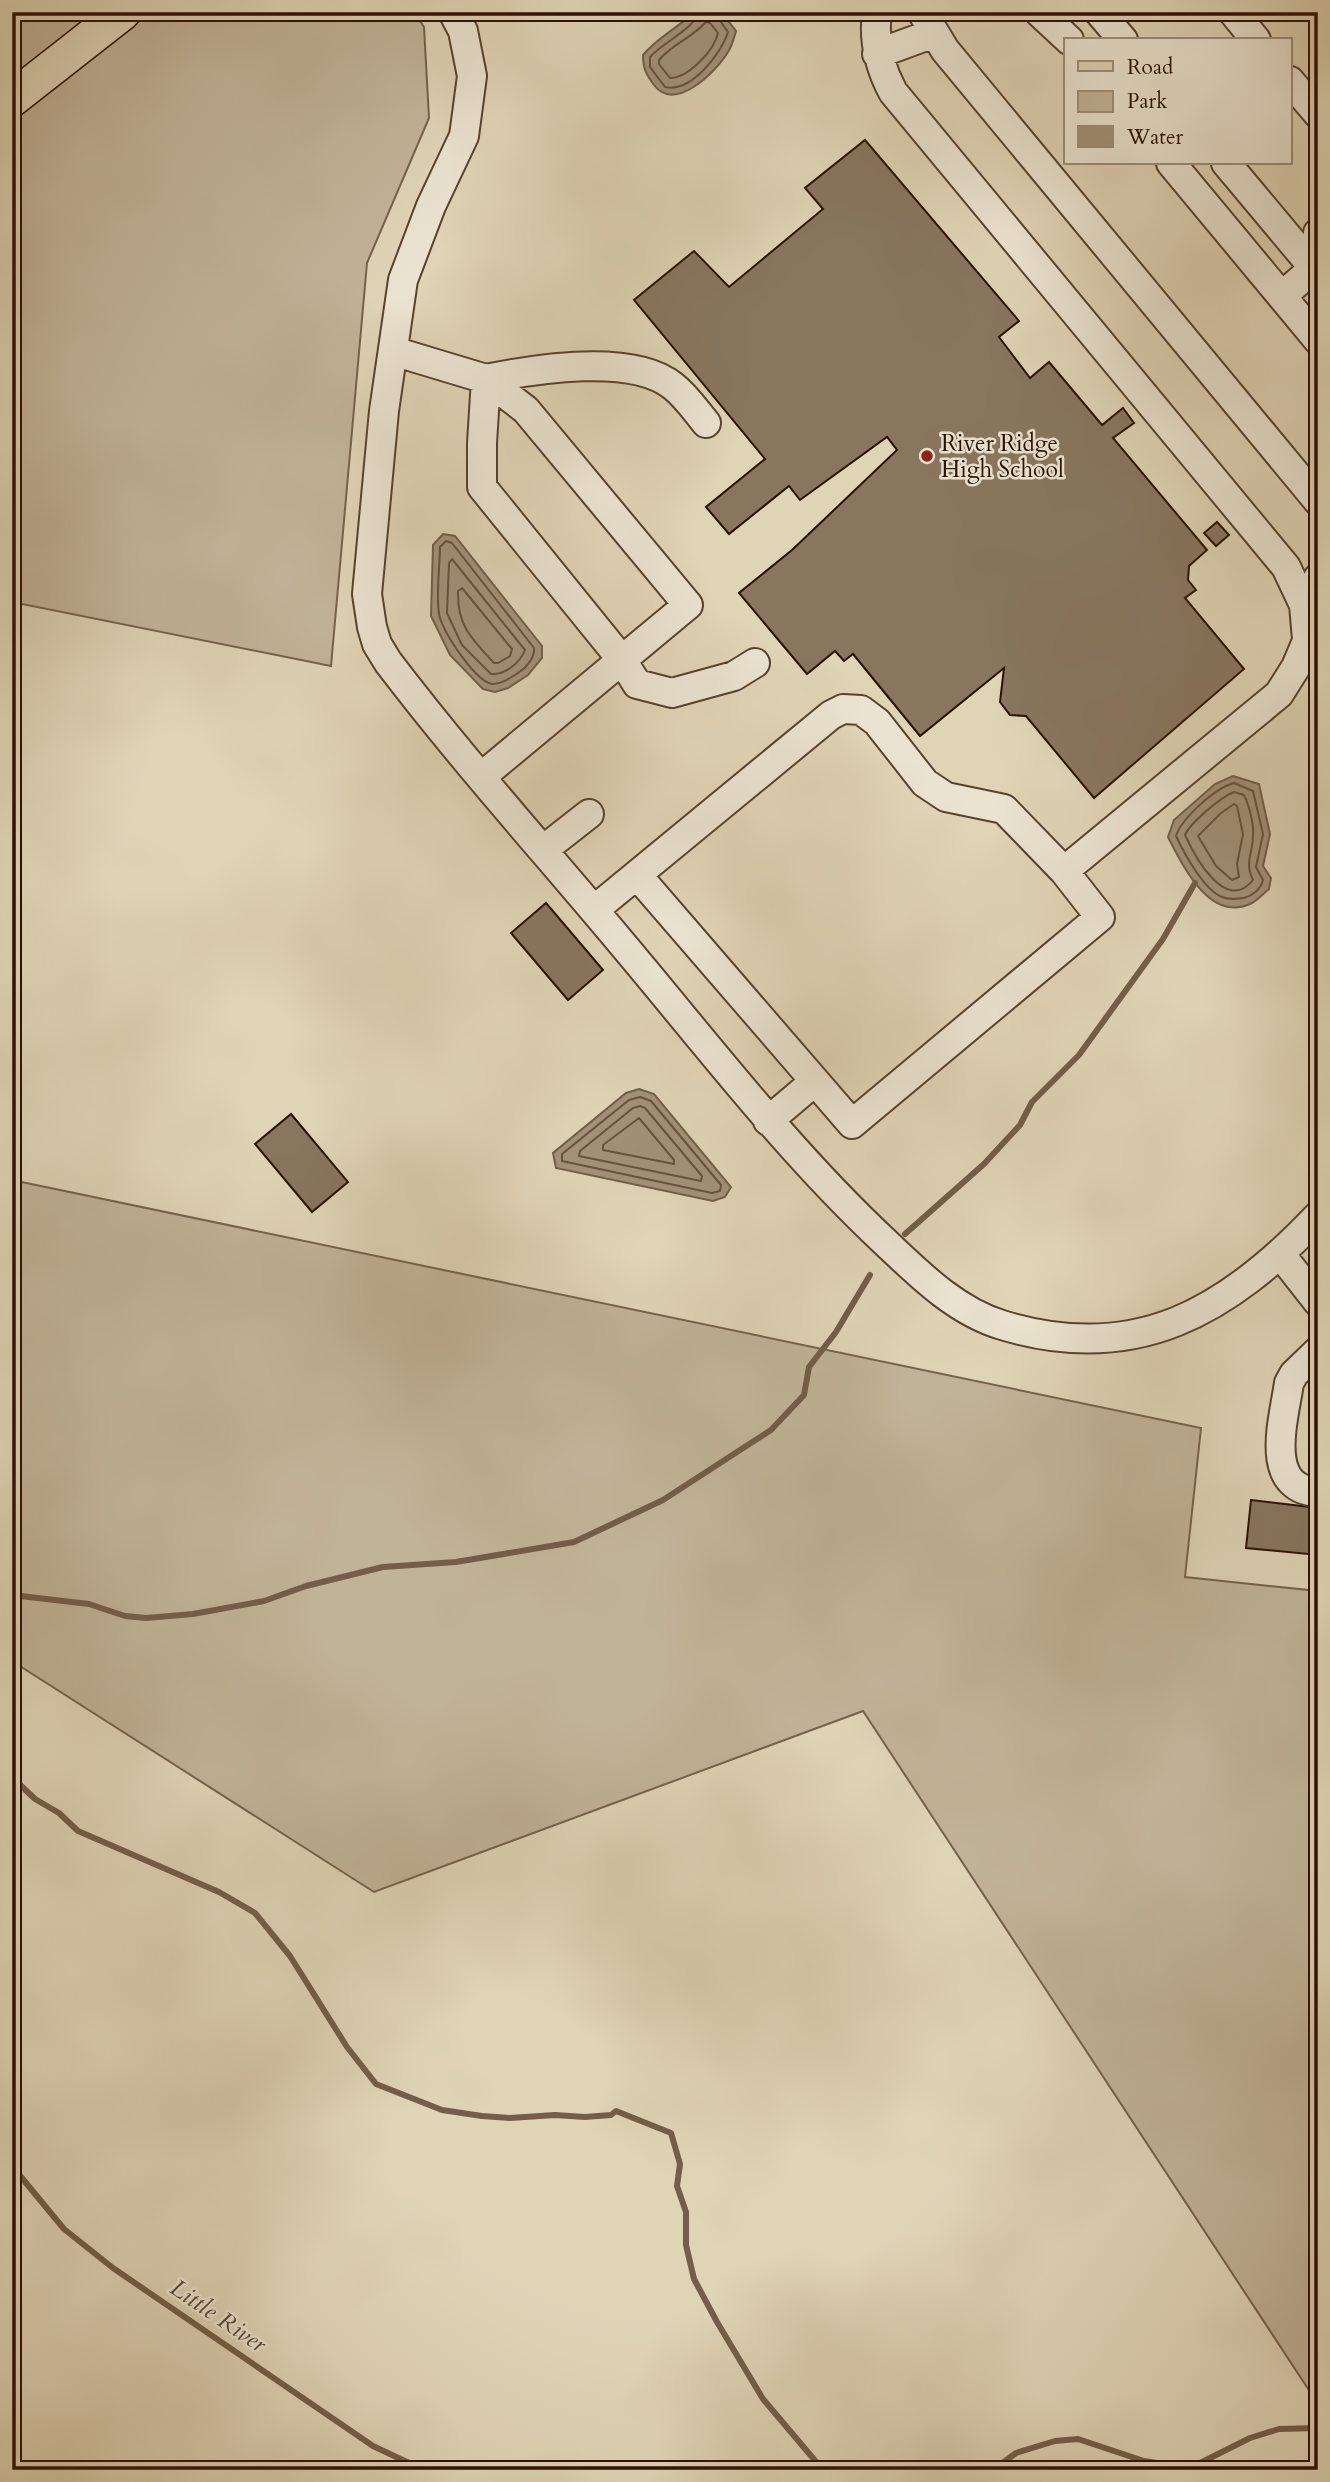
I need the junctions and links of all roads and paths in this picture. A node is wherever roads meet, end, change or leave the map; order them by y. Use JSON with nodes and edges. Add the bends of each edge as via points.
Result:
{"nodes":[{"id":1,"x":123,"y":12,"type":"edge"},
{"id":2,"x":453,"y":12,"type":"edge"},
{"id":3,"x":877,"y":12,"type":"edge"},
{"id":4,"x":1039,"y":12,"type":"edge"},
{"id":5,"x":1099,"y":12,"type":"edge"},
{"id":6,"x":1233,"y":12,"type":"edge"},
{"id":7,"x":928,"y":22,"type":"edge"},
{"id":8,"x":1067,"y":38,"type":"edge"},
{"id":9,"x":1121,"y":38,"type":"edge"},
{"id":10,"x":1254,"y":38,"type":"edge"},
{"id":11,"x":877,"y":54,"type":"junction"},
{"id":12,"x":1292,"y":83,"type":"edge"},
{"id":13,"x":12,"y":99,"type":"edge"},
{"id":14,"x":1318,"y":114,"type":"edge"},
{"id":15,"x":1172,"y":164,"type":"edge"},
{"id":16,"x":1227,"y":164,"type":"edge"},
{"id":17,"x":1318,"y":233,"type":"edge"},
{"id":18,"x":1316,"y":270,"type":"edge"},
{"id":19,"x":1282,"y":296,"type":"junction"},
{"id":20,"x":1318,"y":340,"type":"edge"},
{"id":21,"x":393,"y":351,"type":"junction"},
{"id":22,"x":486,"y":379,"type":"junction"},
{"id":23,"x":706,"y":423,"type":"dead end"},
{"id":24,"x":1318,"y":501,"type":"edge"},
{"id":25,"x":1279,"y":558,"type":"junction"},
{"id":26,"x":1318,"y":577,"type":"edge"},
{"id":27,"x":1318,"y":615,"type":"edge"},
{"id":28,"x":1308,"y":641,"type":"junction"},
{"id":29,"x":622,"y":660,"type":"junction"},
{"id":30,"x":754,"y":663,"type":"dead end"},
{"id":31,"x":481,"y":777,"type":"junction"},
{"id":32,"x":589,"y":814,"type":"dead end"},
{"id":33,"x":543,"y":850,"type":"junction"},
{"id":34,"x":1064,"y":871,"type":"junction"},
{"id":35,"x":637,"y":875,"type":"junction"},
{"id":36,"x":594,"y":911,"type":"junction"},
{"id":37,"x":814,"y":1082,"type":"junction"},
{"id":38,"x":768,"y":1121,"type":"junction"},
{"id":39,"x":1318,"y":1216,"type":"edge"},
{"id":40,"x":1281,"y":1255,"type":"junction"},
{"id":41,"x":1318,"y":1303,"type":"edge"},
{"id":42,"x":1318,"y":1351,"type":"edge"},
{"id":43,"x":1318,"y":1492,"type":"edge"}],
"edges":[{"from":1,"to":13,"type":"main road"},
{"from":2,"to":21,"type":"street","via":[[463,31],[472,76],[464,136],[403,281]]},
{"from":3,"to":11,"type":"street"},
{"from":4,"to":8,"type":"street"},
{"from":5,"to":9,"type":"street"},
{"from":6,"to":10,"type":"street"},
{"from":7,"to":11,"type":"street"},
{"from":7,"to":24,"type":"street","via":[[945,50]]},
{"from":11,"to":25,"type":"street","via":[[893,92]]},
{"from":12,"to":14,"type":"street"},
{"from":15,"to":19,"type":"street"},
{"from":16,"to":18,"type":"street"},
{"from":17,"to":18,"type":"street"},
{"from":18,"to":19,"type":"street"},
{"from":19,"to":20,"type":"street"},
{"from":21,"to":22,"type":"street"},
{"from":21,"to":31,"type":"street","via":[[368,577],[372,627],[388,662]]},
{"from":22,"to":23,"type":"street","via":[[540,368],[590,366],[646,372],[673,386]]},
{"from":22,"to":29,"type":"street","via":[[482,487]]},
{"from":22,"to":29,"type":"street","via":[[526,410],[688,605]]},
{"from":25,"to":26,"type":"street"},
{"from":25,"to":28,"type":"street","via":[[1304,605]]},
{"from":26,"to":28,"type":"street"},
{"from":27,"to":28,"type":"street"},
{"from":28,"to":34,"type":"street","via":[[1279,694]]},
{"from":29,"to":30,"type":"street","via":[[637,684],[672,693],[734,676]]},
{"from":29,"to":31,"type":"street"},
{"from":31,"to":33,"type":"street"},
{"from":32,"to":33,"type":"street"},
{"from":33,"to":36,"type":"street"},
{"from":34,"to":35,"type":"street","via":[[1004,809],[946,797],[925,783],[877,722],[861,710],[843,709]]},
{"from":34,"to":37,"type":"street","via":[[1100,917],[852,1124]]},
{"from":35,"to":36,"type":"street"},
{"from":35,"to":37,"type":"street"},
{"from":36,"to":38,"type":"street"},
{"from":37,"to":38,"type":"street"},
{"from":38,"to":40,"type":"street","via":[[842,1202],[919,1274],[947,1296],[1001,1325],[1094,1338],[1161,1328],[1215,1304]]},
{"from":39,"to":40,"type":"street"},
{"from":40,"to":41,"type":"street"},
{"from":42,"to":43,"type":"street","via":[[1289,1383],[1280,1452],[1292,1483]]}]}
